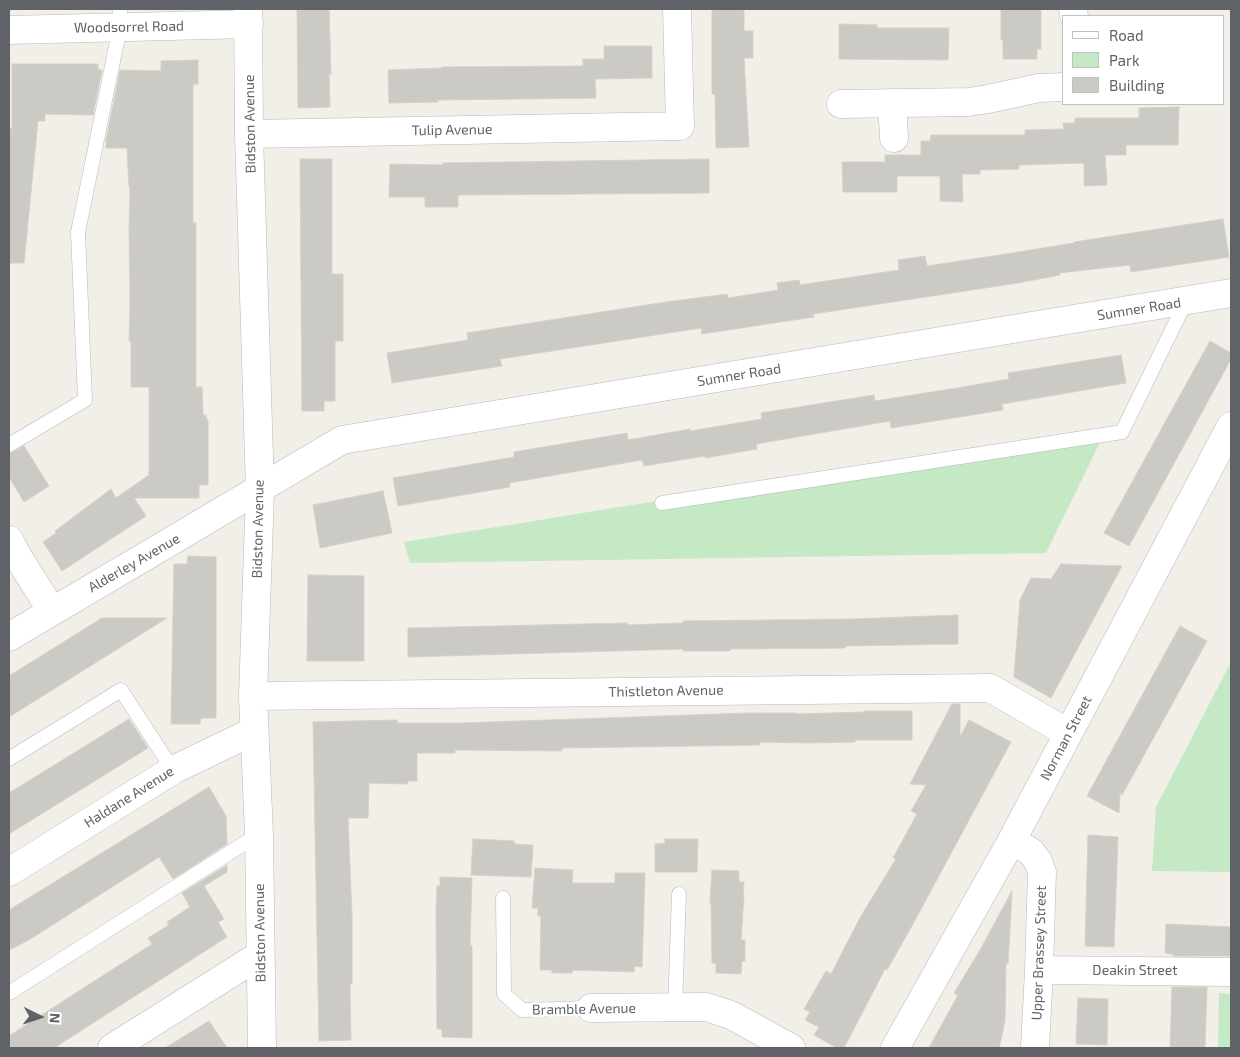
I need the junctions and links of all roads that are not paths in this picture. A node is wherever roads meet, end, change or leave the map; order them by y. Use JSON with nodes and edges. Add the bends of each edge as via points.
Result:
{"nodes":[{"id":1,"x":677,"y":9,"type":"edge"},
{"id":2,"x":249,"y":16,"type":"edge"},
{"id":3,"x":120,"y":18,"type":"edge"},
{"id":4,"x":9,"y":30,"type":"edge"},
{"id":5,"x":1062,"y":87,"type":"edge"},
{"id":6,"x":892,"y":103,"type":"junction"},
{"id":7,"x":841,"y":104,"type":"dead end"},
{"id":8,"x":249,"y":134,"type":"junction"},
{"id":9,"x":894,"y":138,"type":"dead end"},
{"id":10,"x":1231,"y":293,"type":"edge"},
{"id":11,"x":1186,"y":301,"type":"junction"},
{"id":12,"x":1231,"y":426,"type":"edge"},
{"id":13,"x":9,"y":445,"type":"edge"},
{"id":14,"x":260,"y":490,"type":"junction"},
{"id":15,"x":662,"y":503,"type":"dead end"},
{"id":16,"x":9,"y":540,"type":"edge"},
{"id":17,"x":52,"y":611,"type":"junction"},
{"id":18,"x":9,"y":637,"type":"edge"},
{"id":19,"x":253,"y":696,"type":"junction"},
{"id":20,"x":254,"y":731,"type":"junction"},
{"id":21,"x":1068,"y":733,"type":"junction"},
{"id":22,"x":9,"y":759,"type":"edge"},
{"id":23,"x":174,"y":770,"type":"junction"},
{"id":24,"x":258,"y":834,"type":"junction"},
{"id":25,"x":1012,"y":840,"type":"junction"},
{"id":26,"x":9,"y":872,"type":"edge"},
{"id":27,"x":679,"y":894,"type":"dead end"},
{"id":28,"x":503,"y":898,"type":"dead end"},
{"id":29,"x":260,"y":955,"type":"junction"},
{"id":30,"x":1040,"y":970,"type":"junction"},
{"id":31,"x":1231,"y":972,"type":"edge"},
{"id":32,"x":9,"y":993,"type":"edge"},
{"id":33,"x":592,"y":1008,"type":"joint"},
{"id":34,"x":675,"y":1008,"type":"junction"},
{"id":35,"x":112,"y":1048,"type":"edge"},
{"id":36,"x":262,"y":1048,"type":"edge"},
{"id":37,"x":790,"y":1048,"type":"edge"},
{"id":38,"x":895,"y":1048,"type":"edge"},
{"id":39,"x":1035,"y":1048,"type":"edge"}],
"edges":[{"from":1,"to":8,"type":"street","name":"Tulip Avenue","via":[[680,126]]},
{"from":2,"to":3,"type":"street","name":"Woodsorrel Road"},
{"from":2,"to":8,"type":"street","name":"Bidston Avenue"},
{"from":3,"to":4,"type":"street","name":"Woodsorrel Road"},
{"from":3,"to":13,"type":"lane","via":[[78,232],[85,400]]},
{"from":5,"to":6,"type":"street","via":[[1040,88],[968,102]]},
{"from":6,"to":7,"type":"street"},
{"from":6,"to":9,"type":"street"},
{"from":8,"to":14,"type":"street","name":"Bidston Avenue"},
{"from":10,"to":11,"type":"street","name":"Sumner Road"},
{"from":11,"to":14,"type":"street","name":"Sumner Road","via":[[342,440]]},
{"from":11,"to":15,"type":"lane","via":[[1122,432]]},
{"from":12,"to":21,"type":"street","name":"Norman Street"},
{"from":14,"to":17,"type":"street","name":"Alderley Avenue"},
{"from":14,"to":19,"type":"street","name":"Bidston Avenue"},
{"from":16,"to":17,"type":"street"},
{"from":17,"to":18,"type":"street","name":"Alderley Avenue"},
{"from":19,"to":20,"type":"street","name":"Bidston Avenue"},
{"from":19,"to":21,"type":"street","name":"Thistleton Avenue","via":[[990,688]]},
{"from":20,"to":23,"type":"street","name":"Haldane Avenue"},
{"from":20,"to":24,"type":"street","name":"Bidston Avenue"},
{"from":21,"to":25,"type":"street","name":"Norman Street"},
{"from":22,"to":23,"type":"lane","via":[[121,690]]},
{"from":23,"to":26,"type":"street","name":"Haldane Avenue"},
{"from":24,"to":29,"type":"street","name":"Bidston Avenue"},
{"from":24,"to":32,"type":"lane"},
{"from":25,"to":30,"type":"street","name":"Upper Brassey Street","via":[[1031,852],[1042,872]]},
{"from":25,"to":38,"type":"street","name":"Norman Street"},
{"from":27,"to":34,"type":"lane"},
{"from":28,"to":33,"type":"lane","name":"Bramble Avenue","via":[[504,994],[522,1010]]},
{"from":29,"to":35,"type":"street"},
{"from":29,"to":36,"type":"street","name":"Bidston Avenue"},
{"from":30,"to":31,"type":"street","name":"Deakin Street"},
{"from":30,"to":39,"type":"street","name":"Upper Brassey Street"},
{"from":33,"to":34,"type":"street","name":"Bramble Avenue"},
{"from":34,"to":37,"type":"street","name":"Bramble Avenue","via":[[717,1010]]}]}
